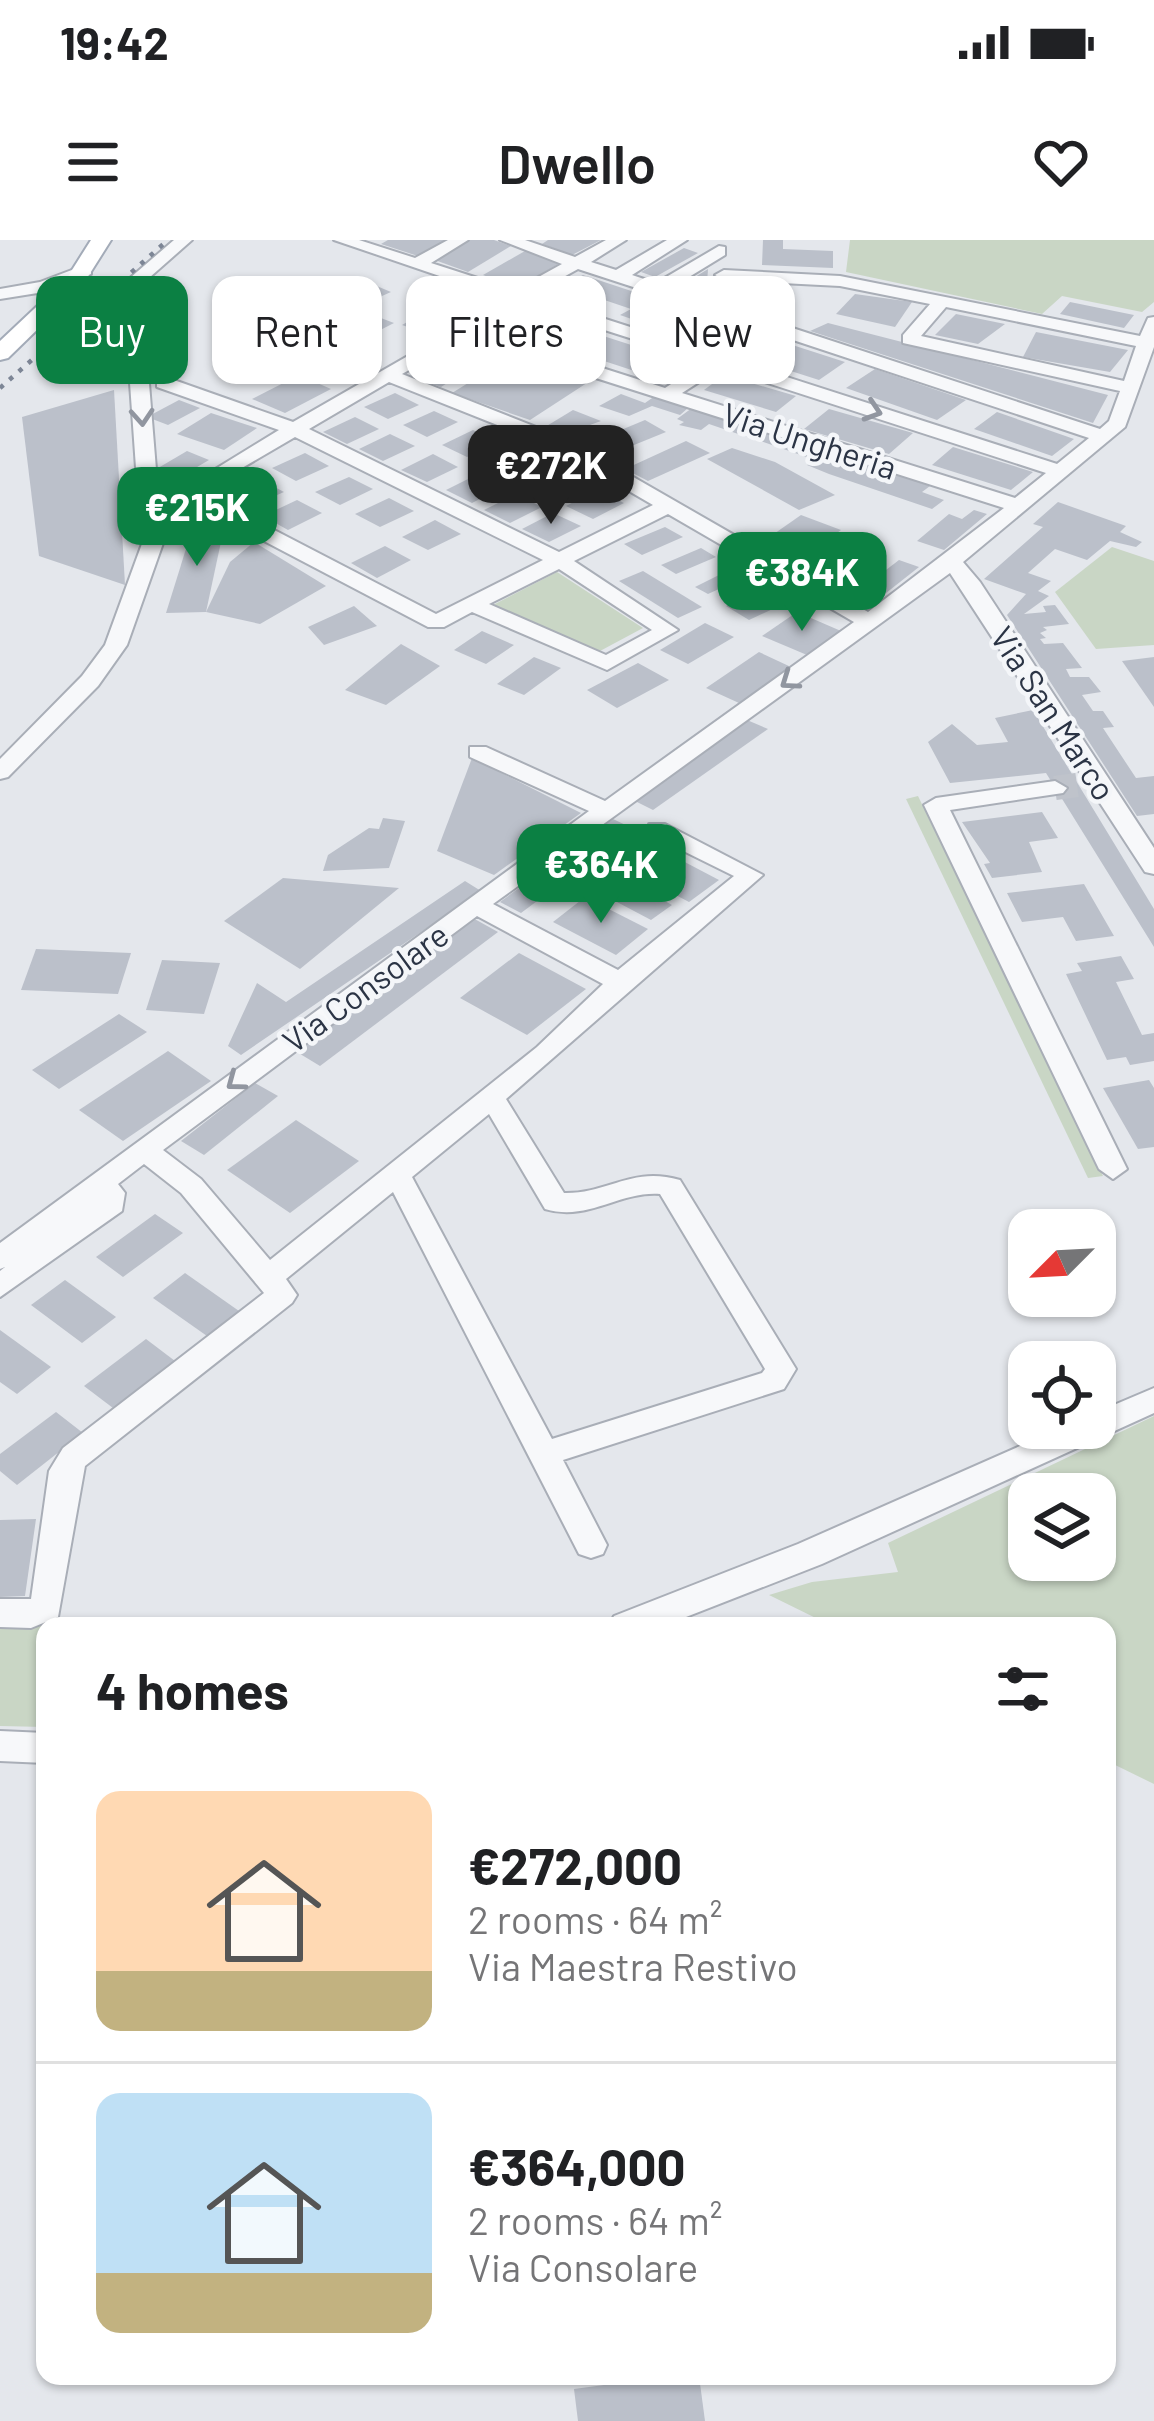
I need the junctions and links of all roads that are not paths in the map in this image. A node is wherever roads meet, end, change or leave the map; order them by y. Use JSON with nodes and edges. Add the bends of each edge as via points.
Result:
{"nodes":[{"id":1,"x":100,"y":240,"type":"edge"},
{"id":2,"x":184,"y":240,"type":"edge"},
{"id":3,"x":342,"y":240,"type":"edge"},
{"id":4,"x":460,"y":240,"type":"edge"},
{"id":5,"x":618,"y":240,"type":"edge"},
{"id":6,"x":682,"y":240,"type":"edge"},
{"id":7,"x":373,"y":244,"type":"edge"},
{"id":8,"x":520,"y":246,"type":"edge"},
{"id":9,"x":724,"y":248,"type":"edge"},
{"id":10,"x":577,"y":262,"type":"junction"},
{"id":11,"x":416,"y":264,"type":"junction"},
{"id":12,"x":488,"y":269,"type":"dead end"},
{"id":13,"x":85,"y":270,"type":"junction"},
{"id":14,"x":724,"y":275,"type":"joint"},
{"id":15,"x":455,"y":276,"type":"edge"},
{"id":16,"x":475,"y":276,"type":"edge"},
{"id":17,"x":554,"y":276,"type":"edge"},
{"id":18,"x":618,"y":276,"type":"junction"},
{"id":19,"x":679,"y":276,"type":"edge"},
{"id":20,"x":630,"y":280,"type":"edge"},
{"id":21,"x":0,"y":294,"type":"edge"},
{"id":22,"x":943,"y":300,"type":"junction"},
{"id":23,"x":0,"y":304,"type":"edge"},
{"id":24,"x":1154,"y":322,"type":"edge"},
{"id":25,"x":16,"y":334,"type":"edge"},
{"id":26,"x":1009,"y":338,"type":"junction"},
{"id":27,"x":1150,"y":348,"type":"edge"},
{"id":28,"x":0,"y":353,"type":"edge"},
{"id":29,"x":795,"y":356,"type":"edge"},
{"id":30,"x":406,"y":364,"type":"edge"},
{"id":31,"x":606,"y":374,"type":"edge"},
{"id":32,"x":387,"y":375,"type":"junction"},
{"id":33,"x":167,"y":384,"type":"edge"},
{"id":34,"x":683,"y":384,"type":"edge"},
{"id":35,"x":790,"y":384,"type":"edge"},
{"id":36,"x":1132,"y":388,"type":"junction"},
{"id":37,"x":668,"y":394,"type":"junction"},
{"id":38,"x":824,"y":395,"type":"junction"},
{"id":39,"x":294,"y":430,"type":"junction"},
{"id":40,"x":939,"y":432,"type":"junction"},
{"id":41,"x":1103,"y":436,"type":"junction"},
{"id":42,"x":1061,"y":471,"type":"junction"},
{"id":43,"x":196,"y":498,"type":"junction"},
{"id":44,"x":669,"y":505,"type":"junction"},
{"id":45,"x":1018,"y":506,"type":"junction"},
{"id":46,"x":163,"y":518,"type":"junction"},
{"id":47,"x":560,"y":561,"type":"junction"},
{"id":48,"x":951,"y":562,"type":"junction"},
{"id":49,"x":471,"y":604,"type":"junction"},
{"id":50,"x":871,"y":623,"type":"junction"},
{"id":51,"x":478,"y":752,"type":"dead end"},
{"id":52,"x":0,"y":772,"type":"edge"},
{"id":53,"x":1077,"y":785,"type":"junction"},
{"id":54,"x":608,"y":811,"type":"junction"},
{"id":55,"x":1141,"y":826,"type":"edge"},
{"id":56,"x":657,"y":829,"type":"dead end"},
{"id":57,"x":1154,"y":867,"type":"edge"},
{"id":58,"x":477,"y":906,"type":"junction"},
{"id":59,"x":620,"y":982,"type":"junction"},
{"id":60,"x":488,"y":1100,"type":"junction"},
{"id":61,"x":144,"y":1150,"type":"junction"},
{"id":62,"x":1113,"y":1169,"type":"dead end"},
{"id":63,"x":393,"y":1177,"type":"junction"},
{"id":64,"x":99,"y":1184,"type":"junction"},
{"id":65,"x":0,"y":1258,"type":"edge"},
{"id":66,"x":268,"y":1279,"type":"junction"},
{"id":67,"x":0,"y":1286,"type":"edge"},
{"id":68,"x":1154,"y":1400,"type":"edge"},
{"id":69,"x":1116,"y":1417,"type":"edge"},
{"id":70,"x":1045,"y":1449,"type":"edge"},
{"id":71,"x":544,"y":1454,"type":"junction"},
{"id":72,"x":591,"y":1545,"type":"dead end"},
{"id":73,"x":0,"y":1613,"type":"edge"},
{"id":74,"x":649,"y":1617,"type":"edge"},
{"id":75,"x":0,"y":1746,"type":"edge"},
{"id":76,"x":36,"y":1748,"type":"edge"}],
"edges":[{"from":1,"to":13,"type":"main road"},
{"from":2,"to":46,"type":"street","one_way":true,"via":[[132,284],[148,496]]},
{"from":3,"to":7,"type":"street"},
{"from":4,"to":11,"type":"street"},
{"from":5,"to":10,"type":"street"},
{"from":6,"to":9,"type":"street"},
{"from":6,"to":18,"type":"street"},
{"from":7,"to":11,"type":"street"},
{"from":8,"to":10,"type":"street"},
{"from":9,"to":14,"type":"street"},
{"from":9,"to":19,"type":"street"},
{"from":10,"to":17,"type":"street"},
{"from":10,"to":18,"type":"street"},
{"from":11,"to":15,"type":"street"},
{"from":12,"to":16,"type":"street"},
{"from":13,"to":21,"type":"street"},
{"from":13,"to":25,"type":"main road"},
{"from":14,"to":22,"type":"street"},
{"from":18,"to":20,"type":"street"},
{"from":22,"to":26,"type":"street"},
{"from":22,"to":26,"type":"street","via":[[909,339]]},
{"from":23,"to":25,"type":"street"},
{"from":24,"to":27,"type":"street","name":"Via Consolare"},
{"from":25,"to":28,"type":"main road"},
{"from":26,"to":27,"type":"street"},
{"from":26,"to":36,"type":"street"},
{"from":27,"to":36,"type":"street","name":"Via Consolare"},
{"from":29,"to":38,"type":"street"},
{"from":30,"to":32,"type":"street"},
{"from":31,"to":37,"type":"street","name":"Via Ungheria"},
{"from":32,"to":39,"type":"street"},
{"from":32,"to":44,"type":"street","via":[[562,444]]},
{"from":33,"to":39,"type":"street"},
{"from":34,"to":37,"type":"street"},
{"from":35,"to":38,"type":"street"},
{"from":36,"to":41,"type":"street","name":"Via Consolare","via":[[1118,423]]},
{"from":37,"to":38,"type":"street","name":"Via Ungheria"},
{"from":38,"to":40,"type":"street","name":"Via Ungheria"},
{"from":38,"to":40,"type":"street","one_way":true},
{"from":38,"to":40,"type":"street"},
{"from":39,"to":43,"type":"street"},
{"from":39,"to":47,"type":"street"},
{"from":40,"to":41,"type":"street"},
{"from":40,"to":42,"type":"street"},
{"from":40,"to":45,"type":"street","name":"Via Ungheria"},
{"from":41,"to":42,"type":"street","name":"Via Consolare"},
{"from":42,"to":45,"type":"street","name":"Via Consolare"},
{"from":43,"to":46,"type":"street"},
{"from":43,"to":49,"type":"street","via":[[436,622]]},
{"from":44,"to":47,"type":"street"},
{"from":44,"to":50,"type":"street"},
{"from":45,"to":48,"type":"street","name":"Via Consolare"},
{"from":46,"to":52,"type":"street","via":[[116,645]]},
{"from":47,"to":49,"type":"street"},
{"from":47,"to":49,"type":"street","via":[[667,630],[607,663]]},
{"from":48,"to":50,"type":"street","name":"Via Consolare"},
{"from":48,"to":53,"type":"street","name":"Via San Marco","via":[[970,582]]},
{"from":50,"to":54,"type":"street","name":"Via Consolare","one_way":true},
{"from":51,"to":54,"type":"street"},
{"from":53,"to":55,"type":"street","name":"Via San Marco"},
{"from":53,"to":62,"type":"street","via":[[936,805]]},
{"from":54,"to":58,"type":"street","name":"Via Consolare"},
{"from":55,"to":57,"type":"street","name":"Via San Marco"},
{"from":56,"to":59,"type":"street","via":[[751,875]]},
{"from":58,"to":59,"type":"street"},
{"from":58,"to":61,"type":"street","name":"Via Consolare","one_way":true},
{"from":59,"to":60,"type":"street"},
{"from":60,"to":63,"type":"street"},
{"from":60,"to":71,"type":"street","via":[[501,1109],[554,1202],[573,1205],[655,1182],[670,1187],[781,1369],[773,1381]]},
{"from":61,"to":64,"type":"street","name":"Via Consolare"},
{"from":61,"to":66,"type":"street","via":[[191,1186]]},
{"from":63,"to":66,"type":"street"},
{"from":63,"to":71,"type":"street","via":[[407,1189]]},
{"from":64,"to":65,"type":"street","name":"Via Consolare"},
{"from":64,"to":67,"type":"street","via":[[112,1204]]},
{"from":66,"to":73,"type":"street","via":[[282,1295],[69,1464],[46,1607]]},
{"from":68,"to":69,"type":"street"},
{"from":70,"to":74,"type":"street"},
{"from":71,"to":72,"type":"street"},
{"from":75,"to":76,"type":"street"}]}
